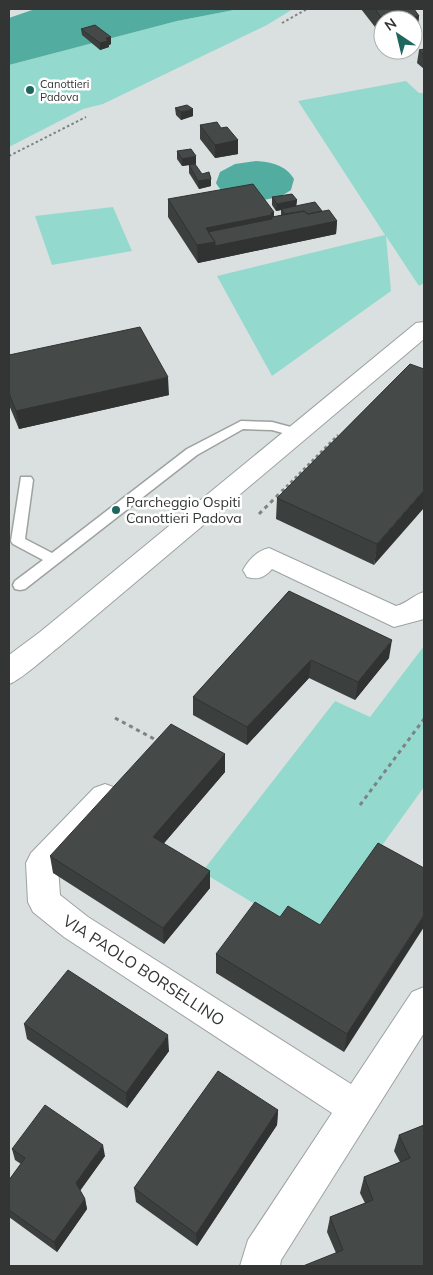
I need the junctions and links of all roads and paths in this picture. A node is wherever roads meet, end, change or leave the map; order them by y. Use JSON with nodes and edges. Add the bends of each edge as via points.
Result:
{"nodes":[{"id":1,"x":307,"y":9,"type":"edge"},
{"id":2,"x":282,"y":23,"type":"dead end"},
{"id":3,"x":86,"y":117,"type":"dead end"},
{"id":4,"x":9,"y":156,"type":"edge"},
{"id":5,"x":424,"y":328,"type":"edge"},
{"id":6,"x":424,"y":343,"type":"edge"},
{"id":7,"x":400,"y":347,"type":"junction"},
{"id":8,"x":297,"y":433,"type":"junction"},
{"id":9,"x":26,"y":480,"type":"dead end"},
{"id":10,"x":52,"y":559,"type":"junction"},
{"id":11,"x":256,"y":570,"type":"dead end"},
{"id":12,"x":20,"y":585,"type":"dead end"},
{"id":13,"x":424,"y":602,"type":"edge"},
{"id":14,"x":9,"y":673,"type":"edge"},
{"id":15,"x":114,"y":718,"type":"dead end"},
{"id":16,"x":424,"y":719,"type":"edge"},
{"id":17,"x":158,"y":741,"type":"edge"},
{"id":18,"x":124,"y":777,"type":"edge"},
{"id":19,"x":360,"y":805,"type":"dead end"},
{"id":20,"x":424,"y":1003,"type":"edge"},
{"id":21,"x":356,"y":1108,"type":"junction"},
{"id":22,"x":260,"y":1266,"type":"edge"}],
"edges":[{"from":1,"to":2,"type":"path"},
{"from":3,"to":4,"type":"path"},
{"from":5,"to":7,"type":"street"},
{"from":6,"to":7,"type":"street"},
{"from":7,"to":8,"type":"street"},
{"from":8,"to":10,"type":"lane","via":[[272,426],[241,425],[192,452]]},
{"from":8,"to":14,"type":"street"},
{"from":9,"to":10,"type":"lane","via":[[18,541]]},
{"from":10,"to":12,"type":"lane"},
{"from":11,"to":13,"type":"street","via":[[269,557],[394,617],[417,611]]},
{"from":15,"to":17,"type":"path"},
{"from":16,"to":19,"type":"path"},
{"from":18,"to":21,"type":"street","name":"VIA PAOLO BORSELLINO","via":[[42,863],[44,902],[76,927]]},
{"from":20,"to":21,"type":"street"},
{"from":21,"to":22,"type":"street","via":[[262,1254]]}]}
